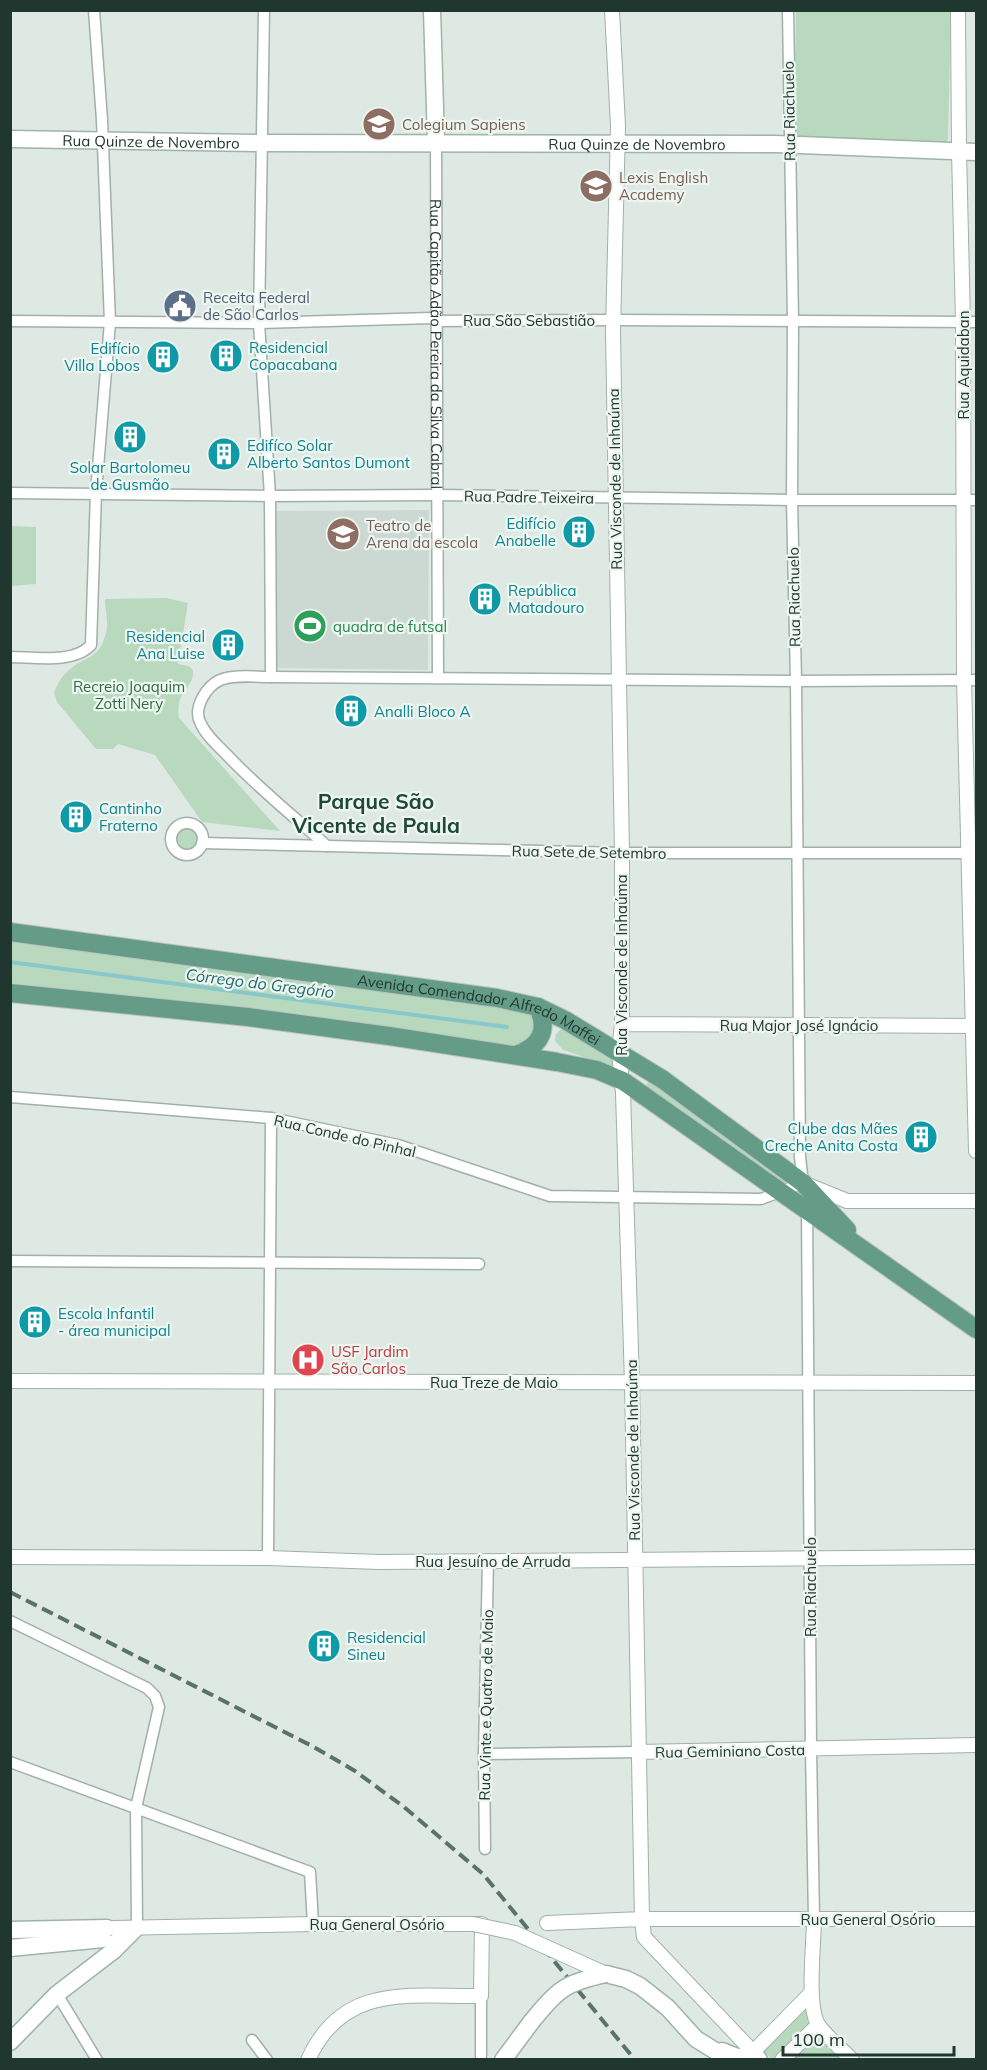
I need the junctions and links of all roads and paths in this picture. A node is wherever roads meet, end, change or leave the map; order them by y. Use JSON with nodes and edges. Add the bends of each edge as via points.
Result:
{"nodes":[{"id":1,"x":94,"y":10,"type":"edge"},
{"id":2,"x":264,"y":10,"type":"edge"},
{"id":3,"x":432,"y":10,"type":"edge"},
{"id":4,"x":612,"y":10,"type":"edge"},
{"id":5,"x":788,"y":10,"type":"edge"},
{"id":6,"x":958,"y":10,"type":"edge"},
{"id":7,"x":10,"y":139,"type":"edge"},
{"id":8,"x":102,"y":139,"type":"junction"},
{"id":9,"x":261,"y":142,"type":"junction"},
{"id":10,"x":436,"y":142,"type":"junction"},
{"id":11,"x":618,"y":142,"type":"junction"},
{"id":12,"x":789,"y":144,"type":"junction"},
{"id":13,"x":959,"y":151,"type":"junction"},
{"id":14,"x":976,"y":152,"type":"edge"},
{"id":15,"x":614,"y":320,"type":"junction"},
{"id":16,"x":10,"y":321,"type":"edge"},
{"id":17,"x":435,"y":321,"type":"junction"},
{"id":18,"x":110,"y":322,"type":"junction"},
{"id":19,"x":793,"y":322,"type":"junction"},
{"id":20,"x":970,"y":322,"type":"edge"},
{"id":21,"x":259,"y":323,"type":"junction"},
{"id":22,"x":96,"y":492,"type":"junction"},
{"id":23,"x":10,"y":493,"type":"edge"},
{"id":24,"x":437,"y":495,"type":"junction"},
{"id":25,"x":270,"y":496,"type":"junction"},
{"id":26,"x":615,"y":498,"type":"junction"},
{"id":27,"x":792,"y":500,"type":"junction"},
{"id":28,"x":969,"y":500,"type":"edge"},
{"id":29,"x":10,"y":657,"type":"edge"},
{"id":30,"x":271,"y":677,"type":"junction"},
{"id":31,"x":438,"y":678,"type":"junction"},
{"id":32,"x":619,"y":680,"type":"junction"},
{"id":33,"x":970,"y":680,"type":"edge"},
{"id":34,"x":796,"y":681,"type":"junction"},
{"id":35,"x":202,"y":843,"type":"dead end"},
{"id":36,"x":327,"y":846,"type":"junction"},
{"id":37,"x":622,"y":853,"type":"junction"},
{"id":38,"x":797,"y":853,"type":"junction"},
{"id":39,"x":973,"y":853,"type":"edge"},
{"id":40,"x":10,"y":932,"type":"edge"},
{"id":41,"x":10,"y":993,"type":"edge"},
{"id":42,"x":538,"y":1007,"type":"junction"},
{"id":43,"x":565,"y":1020,"type":"junction"},
{"id":44,"x":622,"y":1024,"type":"junction"},
{"id":45,"x":798,"y":1025,"type":"junction"},
{"id":46,"x":974,"y":1026,"type":"edge"},
{"id":47,"x":619,"y":1052,"type":"junction"},
{"id":48,"x":516,"y":1055,"type":"junction"},
{"id":49,"x":557,"y":1062,"type":"junction"},
{"id":50,"x":623,"y":1082,"type":"junction"},
{"id":51,"x":10,"y":1097,"type":"edge"},
{"id":52,"x":271,"y":1118,"type":"junction"},
{"id":53,"x":976,"y":1151,"type":"edge"},
{"id":54,"x":802,"y":1183,"type":"junction"},
{"id":55,"x":780,"y":1192,"type":"junction"},
{"id":56,"x":626,"y":1197,"type":"junction"},
{"id":57,"x":976,"y":1201,"type":"edge"},
{"id":58,"x":808,"y":1212,"type":"junction"},
{"id":59,"x":872,"y":1256,"type":"junction"},
{"id":60,"x":10,"y":1261,"type":"edge"},
{"id":61,"x":270,"y":1261,"type":"junction"},
{"id":62,"x":479,"y":1264,"type":"dead end"},
{"id":63,"x":976,"y":1329,"type":"edge"},
{"id":64,"x":10,"y":1381,"type":"edge"},
{"id":65,"x":632,"y":1382,"type":"junction"},
{"id":66,"x":808,"y":1382,"type":"junction"},
{"id":67,"x":269,"y":1383,"type":"junction"},
{"id":68,"x":976,"y":1383,"type":"edge"},
{"id":69,"x":10,"y":1557,"type":"edge"},
{"id":70,"x":810,"y":1557,"type":"junction"},
{"id":71,"x":976,"y":1557,"type":"edge"},
{"id":72,"x":268,"y":1558,"type":"junction"},
{"id":73,"x":488,"y":1560,"type":"junction"},
{"id":74,"x":635,"y":1560,"type":"junction"},
{"id":75,"x":10,"y":1621,"type":"edge"},
{"id":76,"x":976,"y":1745,"type":"edge"},
{"id":77,"x":811,"y":1749,"type":"junction"},
{"id":78,"x":638,"y":1752,"type":"junction"},
{"id":79,"x":484,"y":1754,"type":"junction"},
{"id":80,"x":10,"y":1762,"type":"edge"},
{"id":81,"x":136,"y":1808,"type":"junction"},
{"id":82,"x":485,"y":1849,"type":"dead end"},
{"id":83,"x":642,"y":1919,"type":"junction"},
{"id":84,"x":814,"y":1919,"type":"junction"},
{"id":85,"x":976,"y":1919,"type":"edge"},
{"id":86,"x":547,"y":1923,"type":"dead end"},
{"id":87,"x":314,"y":1924,"type":"junction"},
{"id":88,"x":475,"y":1924,"type":"junction"},
{"id":89,"x":137,"y":1926,"type":"junction"},
{"id":90,"x":10,"y":1930,"type":"edge"},
{"id":91,"x":109,"y":1938,"type":"junction"},
{"id":92,"x":10,"y":1948,"type":"edge"},
{"id":93,"x":606,"y":1974,"type":"junction"},
{"id":94,"x":812,"y":1992,"type":"junction"},
{"id":95,"x":57,"y":1995,"type":"junction"},
{"id":96,"x":481,"y":1996,"type":"junction"},
{"id":97,"x":818,"y":2025,"type":"junction"},
{"id":98,"x":252,"y":2040,"type":"dead end"},
{"id":99,"x":10,"y":2042,"type":"edge"},
{"id":100,"x":702,"y":2043,"type":"junction"},
{"id":101,"x":481,"y":2056,"type":"dead end"},
{"id":102,"x":756,"y":2056,"type":"edge"},
{"id":103,"x":97,"y":2060,"type":"edge"},
{"id":104,"x":267,"y":2060,"type":"edge"},
{"id":105,"x":308,"y":2060,"type":"edge"},
{"id":106,"x":503,"y":2060,"type":"edge"},
{"id":107,"x":730,"y":2060,"type":"edge"},
{"id":108,"x":782,"y":2060,"type":"edge"},
{"id":109,"x":852,"y":2060,"type":"edge"}],
"edges":[{"from":1,"to":8,"type":"street"},
{"from":2,"to":9,"type":"street"},
{"from":3,"to":10,"type":"main road","name":"Rua Capitão Adão Pereira da Silva Cabral"},
{"from":4,"to":11,"type":"street","name":"Rua Visconde de Inhaúma"},
{"from":5,"to":12,"type":"street","name":"Rua Riachuelo"},
{"from":6,"to":13,"type":"street","name":"Rua Aquidaban"},
{"from":7,"to":8,"type":"main road","name":"Rua Quinze de Novembro"},
{"from":8,"to":9,"type":"main road","name":"Rua Quinze de Novembro"},
{"from":8,"to":18,"type":"street"},
{"from":9,"to":10,"type":"main road","name":"Rua Quinze de Novembro"},
{"from":9,"to":21,"type":"street"},
{"from":10,"to":11,"type":"main road","name":"Rua Quinze de Novembro"},
{"from":10,"to":17,"type":"street","name":"Rua Capitão Adão Pereira da Silva Cabral"},
{"from":11,"to":12,"type":"main road","name":"Rua Quinze de Novembro"},
{"from":11,"to":15,"type":"street","name":"Rua Visconde de Inhaúma"},
{"from":12,"to":13,"type":"main road","name":"Rua Quinze de Novembro"},
{"from":12,"to":19,"type":"street","name":"Rua Riachuelo"},
{"from":13,"to":14,"type":"main road","name":"Rua Quinze de Novembro"},
{"from":13,"to":20,"type":"street","name":"Rua Aquidaban"},
{"from":15,"to":17,"type":"street","name":"Rua São Sebastião"},
{"from":15,"to":19,"type":"street","name":"Rua São Sebastião"},
{"from":15,"to":26,"type":"street","name":"Rua Visconde de Inhaúma"},
{"from":16,"to":18,"type":"street","name":"Rua São Sebastião"},
{"from":17,"to":21,"type":"street","name":"Rua São Sebastião","via":[[432,318]]},
{"from":17,"to":24,"type":"street","name":"Rua Capitão Adão Pereira da Silva Cabral"},
{"from":18,"to":21,"type":"street","name":"Rua São Sebastião"},
{"from":18,"to":22,"type":"street"},
{"from":19,"to":20,"type":"street","name":"Rua São Sebastião"},
{"from":19,"to":27,"type":"street","name":"Rua Riachuelo"},
{"from":20,"to":28,"type":"street","name":"Rua Aquidaban"},
{"from":21,"to":25,"type":"street"},
{"from":22,"to":23,"type":"street","name":"Rua Padre Teixeira"},
{"from":22,"to":25,"type":"street","name":"Rua Padre Teixeira"},
{"from":22,"to":29,"type":"street","via":[[91,645],[70,657]]},
{"from":24,"to":25,"type":"street","name":"Rua Padre Teixeira"},
{"from":24,"to":26,"type":"street","name":"Rua Padre Teixeira"},
{"from":24,"to":31,"type":"street","name":"Rua Capitão Adão Pereira da Silva Cabral"},
{"from":25,"to":30,"type":"street"},
{"from":26,"to":27,"type":"street","name":"Rua Padre Teixeira"},
{"from":26,"to":32,"type":"street","name":"Rua Visconde de Inhaúma"},
{"from":27,"to":28,"type":"street","name":"Rua Padre Teixeira"},
{"from":27,"to":34,"type":"street","name":"Rua Riachuelo"},
{"from":28,"to":33,"type":"street","name":"Rua Aquidaban"},
{"from":30,"to":31,"type":"street"},
{"from":30,"to":36,"type":"street","via":[[221,680],[205,694],[199,722],[238,766]]},
{"from":31,"to":32,"type":"street"},
{"from":32,"to":34,"type":"street"},
{"from":32,"to":37,"type":"street","name":"Rua Visconde de Inhaúma"},
{"from":33,"to":34,"type":"street"},
{"from":33,"to":39,"type":"street","name":"Rua Aquidaban"},
{"from":34,"to":38,"type":"street","name":"Rua Riachuelo"},
{"from":35,"to":36,"type":"street","name":"Rua Sete de Setembro"},
{"from":36,"to":37,"type":"street","name":"Rua Sete de Setembro"},
{"from":37,"to":38,"type":"street","name":"Rua Sete de Setembro"},
{"from":37,"to":44,"type":"street","name":"Rua Visconde de Inhaúma"},
{"from":38,"to":39,"type":"street","name":"Rua Sete de Setembro"},
{"from":38,"to":45,"type":"street","name":"Rua Riachuelo"},
{"from":39,"to":46,"type":"street","name":"Rua Aquidaban"},
{"from":40,"to":42,"type":"main road","name":"Avenida Comendador Alfredo Maffei","via":[[497,998]]},
{"from":41,"to":48,"type":"main road","name":"Avenida Comendador Alfredo Maffei","via":[[248,1017]]},
{"from":42,"to":43,"type":"main road","name":"Avenida Comendador Alfredo Maffei"},
{"from":42,"to":48,"type":"main road","via":[[543,1030],[539,1039]]},
{"from":43,"to":47,"type":"main road","name":"Avenida Comendador Alfredo Maffei"},
{"from":43,"to":49,"type":"main road","via":[[558,1023],[551,1035]]},
{"from":44,"to":45,"type":"street","name":"Rua Major José Ignácio"},
{"from":44,"to":47,"type":"street","name":"Rua Visconde de Inhaúma"},
{"from":45,"to":46,"type":"street","name":"Rua Major José Ignácio"},
{"from":45,"to":54,"type":"street","name":"Rua Riachuelo"},
{"from":46,"to":53,"type":"street","name":"Rua Aquidaban"},
{"from":47,"to":50,"type":"street","name":"Rua Visconde de Inhaúma"},
{"from":47,"to":54,"type":"main road","name":"Avenida Comendador Alfredo Maffei","via":[[662,1079]]},
{"from":48,"to":49,"type":"main road","name":"Avenida Comendador Alfredo Maffei"},
{"from":49,"to":50,"type":"main road","name":"Avenida Comendador Alfredo Maffei","via":[[597,1070]]},
{"from":50,"to":55,"type":"main road","name":"Avenida Comendador Alfredo Maffei"},
{"from":50,"to":56,"type":"street","name":"Rua Visconde de Inhaúma"},
{"from":51,"to":52,"type":"street","name":"Rua Conde do Pinhal"},
{"from":52,"to":56,"type":"street","name":"Rua Conde do Pinhal","via":[[398,1145],[550,1196]]},
{"from":52,"to":61,"type":"street"},
{"from":54,"to":55,"type":"street"},
{"from":54,"to":57,"type":"street","via":[[847,1201]]},
{"from":54,"to":58,"type":"street","name":"Rua Riachuelo"},
{"from":54,"to":59,"type":"main road","name":"Avenida Comendador Alfredo Maffei"},
{"from":55,"to":56,"type":"street","name":"Rua Conde do Pinhal","via":[[761,1199]]},
{"from":55,"to":58,"type":"main road","name":"Avenida Comendador Alfredo Maffei"},
{"from":56,"to":65,"type":"street","name":"Rua Visconde de Inhaúma"},
{"from":58,"to":59,"type":"main road","name":"Avenida Comendador Alfredo Maffei"},
{"from":58,"to":66,"type":"street","name":"Rua Riachuelo"},
{"from":59,"to":63,"type":"main road","name":"Avenida Comendador Alfredo Maffei"},
{"from":60,"to":61,"type":"street"},
{"from":61,"to":62,"type":"street"},
{"from":61,"to":67,"type":"street"},
{"from":64,"to":67,"type":"street","name":"Rua Treze de Maio"},
{"from":65,"to":66,"type":"street","name":"Rua Treze de Maio"},
{"from":65,"to":67,"type":"street","name":"Rua Treze de Maio"},
{"from":65,"to":74,"type":"street","name":"Rua Visconde de Inhaúma"},
{"from":66,"to":68,"type":"street","name":"Rua Treze de Maio"},
{"from":66,"to":70,"type":"street","name":"Rua Riachuelo"},
{"from":67,"to":72,"type":"street"},
{"from":69,"to":72,"type":"street","name":"Rua Jesuíno de Arruda"},
{"from":70,"to":71,"type":"street","name":"Rua Jesuíno de Arruda"},
{"from":70,"to":74,"type":"street","name":"Rua Jesuíno de Arruda"},
{"from":70,"to":77,"type":"street","name":"Rua Riachuelo"},
{"from":72,"to":73,"type":"street","name":"Rua Jesuíno de Arruda"},
{"from":73,"to":74,"type":"street","name":"Rua Jesuíno de Arruda"},
{"from":73,"to":79,"type":"street","name":"Rua Vinte e Quatro de Maio"},
{"from":74,"to":78,"type":"street","name":"Rua Visconde de Inhaúma"},
{"from":75,"to":81,"type":"street","via":[[147,1688],[154,1696],[159,1707]]},
{"from":76,"to":77,"type":"street","name":"Rua Geminiano Costa"},
{"from":77,"to":78,"type":"street","name":"Rua Geminiano Costa"},
{"from":77,"to":84,"type":"street","name":"Rua Riachuelo"},
{"from":78,"to":79,"type":"street","name":"Rua Geminiano Costa"},
{"from":78,"to":83,"type":"street","name":"Rua Visconde de Inhaúma"},
{"from":79,"to":82,"type":"street","name":"Rua Vinte e Quatro de Maio"},
{"from":80,"to":81,"type":"street"},
{"from":81,"to":87,"type":"street","via":[[310,1872]]},
{"from":81,"to":89,"type":"street"},
{"from":83,"to":84,"type":"street","name":"Rua General Osório"},
{"from":83,"to":86,"type":"street","name":"Rua General Osório"},
{"from":83,"to":102,"type":"street","name":"Rua Visconde de Inhaúma","via":[[644,1937]]},
{"from":84,"to":85,"type":"street","name":"Rua General Osório"},
{"from":84,"to":94,"type":"street","name":"Rua Riachuelo"},
{"from":87,"to":88,"type":"street","name":"Rua General Osório"},
{"from":87,"to":89,"type":"street","name":"Rua General Osório"},
{"from":88,"to":93,"type":"street","name":"Rua General Osório","bridge":true,"via":[[515,1933]]},
{"from":88,"to":96,"type":"street"},
{"from":89,"to":91,"type":"main road"},
{"from":90,"to":91,"type":"main road"},
{"from":91,"to":92,"type":"main road"},
{"from":91,"to":95,"type":"main road","via":[[96,1965]]},
{"from":93,"to":100,"type":"main road","via":[[626,1979],[653,1995]]},
{"from":93,"to":106,"type":"main road","bridge":true,"via":[[579,1980],[559,1990]]},
{"from":94,"to":97,"type":"street","name":"Rua Riachuelo"},
{"from":94,"to":102,"type":"street"},
{"from":95,"to":99,"type":"main road"},
{"from":95,"to":103,"type":"street"},
{"from":96,"to":101,"type":"street"},
{"from":96,"to":105,"type":"street","via":[[385,1997],[366,2002],[326,2028]]},
{"from":97,"to":108,"type":"street"},
{"from":97,"to":109,"type":"street"},
{"from":98,"to":104,"type":"street"},
{"from":100,"to":102,"type":"main road","via":[[740,2058]]},
{"from":100,"to":107,"type":"main road"}]}
